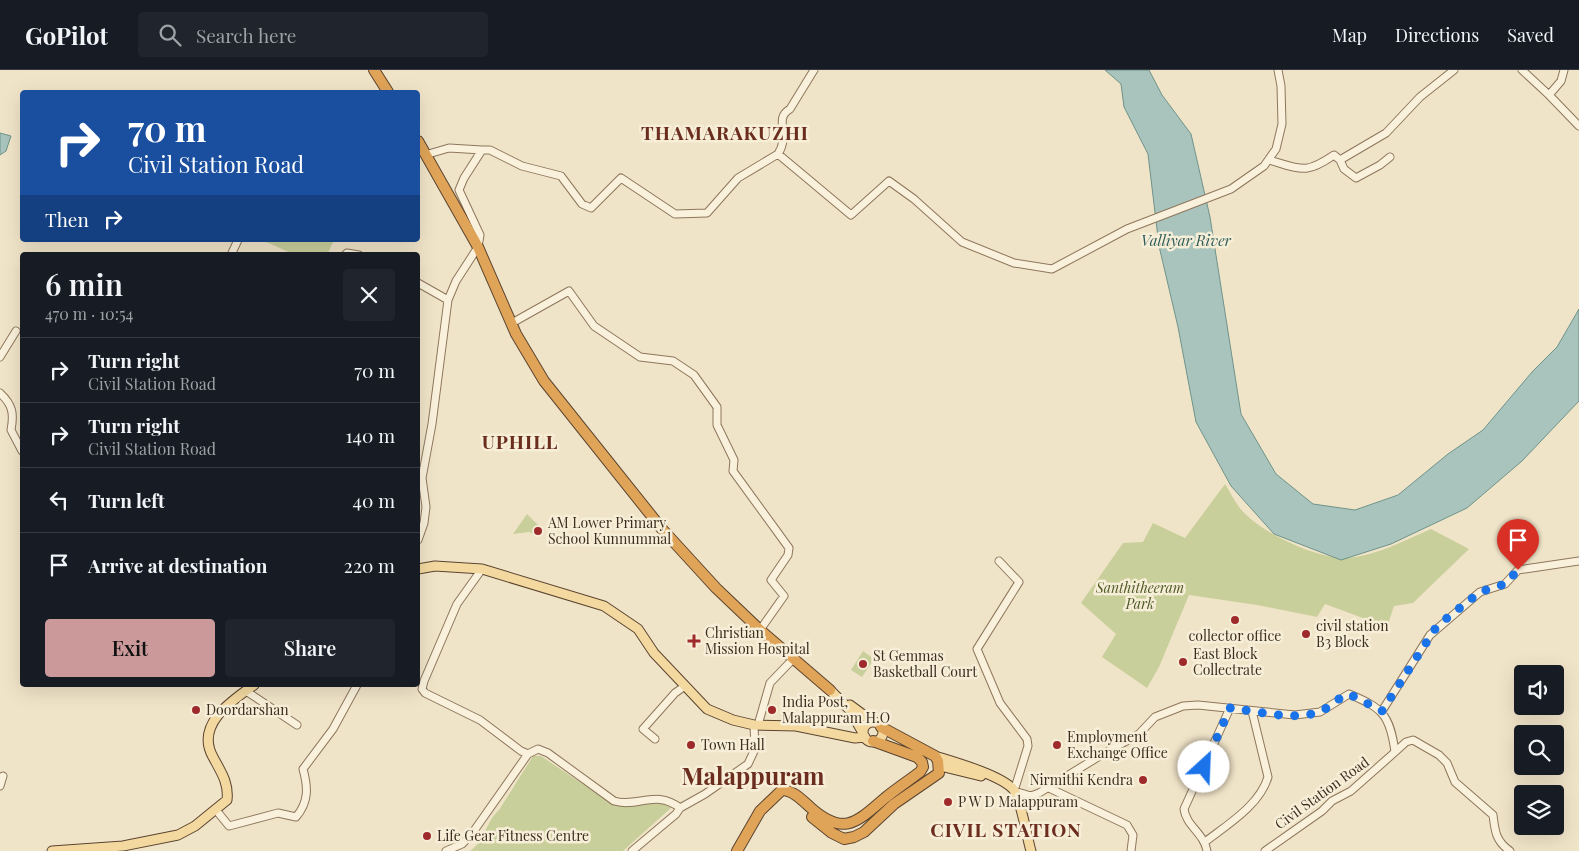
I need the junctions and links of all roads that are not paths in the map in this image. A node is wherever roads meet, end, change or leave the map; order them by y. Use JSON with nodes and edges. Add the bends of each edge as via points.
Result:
{"nodes":[{"id":1,"x":374,"y":70,"type":"edge"},
{"id":2,"x":814,"y":70,"type":"edge"},
{"id":3,"x":1278,"y":70,"type":"edge"},
{"id":4,"x":1454,"y":70,"type":"edge"},
{"id":5,"x":1522,"y":70,"type":"edge"},
{"id":6,"x":1564,"y":70,"type":"edge"},
{"id":7,"x":387,"y":90,"type":"edge"},
{"id":8,"x":1549,"y":95,"type":"junction"},
{"id":9,"x":1579,"y":126,"type":"edge"},
{"id":10,"x":420,"y":145,"type":"edge"},
{"id":11,"x":482,"y":150,"type":"junction"},
{"id":12,"x":425,"y":154,"type":"junction"},
{"id":13,"x":778,"y":154,"type":"junction"},
{"id":14,"x":1390,"y":157,"type":"dead end"},
{"id":15,"x":1268,"y":160,"type":"junction"},
{"id":16,"x":1340,"y":160,"type":"junction"},
{"id":17,"x":478,"y":247,"type":"junction"},
{"id":18,"x":420,"y":284,"type":"edge"},
{"id":19,"x":448,"y":300,"type":"junction"},
{"id":20,"x":512,"y":323,"type":"junction"},
{"id":21,"x":16,"y":331,"type":"dead end"},
{"id":22,"x":0,"y":357,"type":"edge"},
{"id":23,"x":0,"y":393,"type":"edge"},
{"id":24,"x":20,"y":447,"type":"edge"},
{"id":25,"x":420,"y":497,"type":"edge"},
{"id":26,"x":425,"y":501,"type":"junction"},
{"id":27,"x":420,"y":534,"type":"edge"},
{"id":28,"x":999,"y":561,"type":"dead end"},
{"id":29,"x":1579,"y":562,"type":"edge"},
{"id":30,"x":420,"y":569,"type":"edge"},
{"id":31,"x":482,"y":570,"type":"junction"},
{"id":32,"x":760,"y":630,"type":"junction"},
{"id":33,"x":794,"y":658,"type":"junction"},
{"id":34,"x":684,"y":686,"type":"junction"},
{"id":35,"x":251,"y":687,"type":"edge"},
{"id":36,"x":356,"y":687,"type":"edge"},
{"id":37,"x":830,"y":690,"type":"junction"},
{"id":38,"x":246,"y":691,"type":"junction"},
{"id":39,"x":1230,"y":708,"type":"junction"},
{"id":40,"x":1252,"y":710,"type":"junction"},
{"id":41,"x":1382,"y":711,"type":"junction"},
{"id":42,"x":877,"y":724,"type":"junction"},
{"id":43,"x":297,"y":725,"type":"dead end"},
{"id":44,"x":756,"y":725,"type":"junction"},
{"id":45,"x":867,"y":737,"type":"junction"},
{"id":46,"x":655,"y":739,"type":"dead end"},
{"id":47,"x":1395,"y":752,"type":"junction"},
{"id":48,"x":528,"y":754,"type":"junction"},
{"id":49,"x":935,"y":756,"type":"junction"},
{"id":50,"x":940,"y":766,"type":"junction"},
{"id":51,"x":3,"y":776,"type":"dead end"},
{"id":52,"x":991,"y":777,"type":"junction"},
{"id":53,"x":0,"y":786,"type":"edge"},
{"id":54,"x":1049,"y":788,"type":"junction"},
{"id":55,"x":1014,"y":791,"type":"junction"},
{"id":56,"x":775,"y":796,"type":"junction"},
{"id":57,"x":680,"y":808,"type":"junction"},
{"id":58,"x":216,"y":810,"type":"junction"},
{"id":59,"x":1206,"y":842,"type":"junction"},
{"id":60,"x":52,"y":851,"type":"edge"},
{"id":61,"x":446,"y":851,"type":"edge"},
{"id":62,"x":632,"y":851,"type":"edge"},
{"id":63,"x":737,"y":851,"type":"edge"},
{"id":64,"x":1031,"y":851,"type":"edge"},
{"id":65,"x":1131,"y":851,"type":"edge"},
{"id":66,"x":1207,"y":851,"type":"edge"},
{"id":67,"x":1265,"y":851,"type":"edge"},
{"id":68,"x":1510,"y":851,"type":"edge"}],
"edges":[{"from":1,"to":7,"type":"highway"},
{"from":2,"to":13,"type":"street","via":[[781,119],[785,136]]},
{"from":3,"to":15,"type":"street","via":[[1282,124],[1276,150]]},
{"from":4,"to":16,"type":"street","via":[[1420,97],[1386,133]]},
{"from":5,"to":8,"type":"street"},
{"from":6,"to":8,"type":"street","via":[[1561,82]]},
{"from":8,"to":9,"type":"street"},
{"from":10,"to":12,"type":"highway"},
{"from":11,"to":12,"type":"street","via":[[449,148]]},
{"from":11,"to":13,"type":"street","via":[[490,150],[522,166],[561,176],[582,204],[591,208],[621,178],[675,214],[707,213],[738,178]]},
{"from":11,"to":17,"type":"street","via":[[459,190],[480,235]]},
{"from":12,"to":17,"type":"highway"},
{"from":13,"to":15,"type":"street","via":[[852,216],[889,181],[962,242],[1014,263],[1052,268],[1127,229],[1231,189]]},
{"from":14,"to":16,"type":"street","via":[[1356,178],[1344,169]]},
{"from":15,"to":16,"type":"street","via":[[1302,170],[1317,167],[1334,155]]},
{"from":17,"to":19,"type":"street","via":[[456,280]]},
{"from":17,"to":20,"type":"highway"},
{"from":18,"to":19,"type":"street"},
{"from":19,"to":26,"type":"street","via":[[422,478]]},
{"from":20,"to":32,"type":"highway","via":[[544,381],[603,457],[716,588]]},
{"from":20,"to":32,"type":"street","via":[[569,291],[594,326],[640,357],[673,361],[694,375],[717,407],[717,425],[734,460],[733,471],[789,548],[788,555],[770,580],[784,596]]},
{"from":21,"to":22,"type":"street"},
{"from":23,"to":24,"type":"street","via":[[9,402],[14,415],[11,430]]},
{"from":25,"to":26,"type":"street"},
{"from":26,"to":27,"type":"street"},
{"from":28,"to":55,"type":"street","via":[[1019,582],[977,649],[1000,703],[1027,740]]},
{"from":29,"to":41,"type":"street","via":[[1518,570],[1505,584],[1480,592],[1430,635]]},
{"from":30,"to":31,"type":"main road","via":[[435,566]]},
{"from":31,"to":34,"type":"main road","via":[[604,606],[618,614],[638,629],[654,653]]},
{"from":31,"to":48,"type":"street","via":[[457,604],[422,689],[480,720]]},
{"from":32,"to":33,"type":"highway"},
{"from":33,"to":37,"type":"highway"},
{"from":33,"to":44,"type":"street","via":[[770,682]]},
{"from":34,"to":44,"type":"main road","via":[[707,709]]},
{"from":34,"to":46,"type":"street","via":[[643,729]]},
{"from":35,"to":38,"type":"main road"},
{"from":36,"to":58,"type":"street","via":[[333,729],[303,769],[308,787],[303,808],[296,817],[278,813],[229,826]]},
{"from":37,"to":42,"type":"main road"},
{"from":37,"to":45,"type":"main road","via":[[850,710]]},
{"from":38,"to":43,"type":"street"},
{"from":38,"to":58,"type":"main road","via":[[227,704],[209,729],[207,744],[228,792],[226,800]]},
{"from":39,"to":40,"type":"street"},
{"from":39,"to":54,"type":"street","via":[[1198,704],[1155,717],[1139,734]]},
{"from":39,"to":59,"type":"street","via":[[1184,809],[1185,817]]},
{"from":40,"to":41,"type":"street","via":[[1295,715],[1320,712],[1349,694]]},
{"from":40,"to":59,"type":"street","via":[[1268,778],[1265,787],[1251,804]]},
{"from":41,"to":47,"type":"street","via":[[1388,720]]},
{"from":42,"to":45,"type":"main road","via":[[866,725]]},
{"from":42,"to":45,"type":"main road","via":[[882,736]]},
{"from":42,"to":49,"type":"highway"},
{"from":44,"to":45,"type":"main road","via":[[796,726],[855,738]]},
{"from":44,"to":57,"type":"street","via":[[755,749],[748,764]]},
{"from":45,"to":56,"type":"highway","via":[[917,757],[923,767],[859,820],[842,825],[833,823],[786,790]]},
{"from":47,"to":67,"type":"street","name":"Civil Station Road","via":[[1351,791],[1332,801]]},
{"from":47,"to":68,"type":"street","name":"Civil Station Road","via":[[1413,740],[1439,755],[1447,763],[1455,782],[1493,815],[1494,833]]},
{"from":48,"to":57,"type":"street","via":[[538,749],[548,753],[614,801],[624,804],[642,799],[667,800]]},
{"from":48,"to":61,"type":"street","via":[[471,835],[462,844]]},
{"from":49,"to":50,"type":"highway"},
{"from":49,"to":52,"type":"main road"},
{"from":50,"to":52,"type":"main road"},
{"from":50,"to":56,"type":"highway","via":[[935,777],[894,804],[864,832],[854,837],[844,838],[832,833],[794,799],[785,794]]},
{"from":51,"to":53,"type":"street"},
{"from":52,"to":55,"type":"main road"},
{"from":54,"to":55,"type":"street","via":[[1032,796]]},
{"from":54,"to":65,"type":"street","via":[[1127,825],[1133,835]]},
{"from":55,"to":64,"type":"main road"},
{"from":56,"to":63,"type":"highway","via":[[760,812]]},
{"from":57,"to":62,"type":"street"},
{"from":58,"to":60,"type":"main road","via":[[178,835],[123,846]]},
{"from":59,"to":66,"type":"street"}]}
